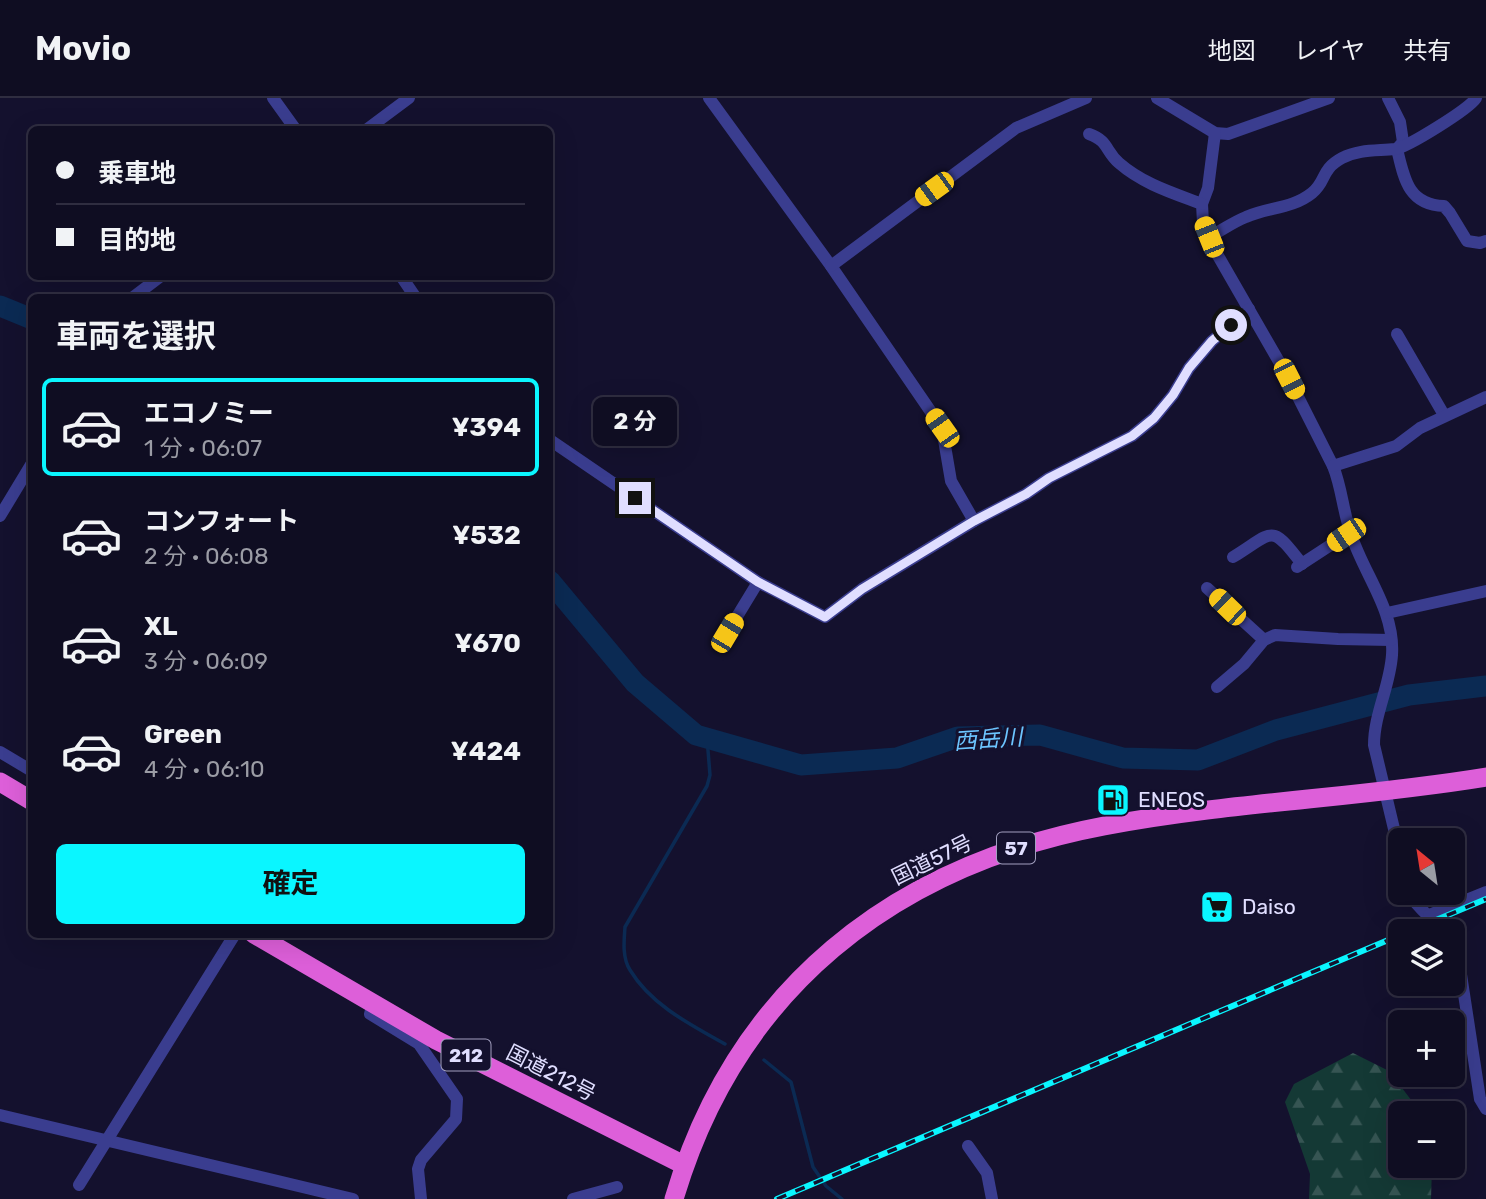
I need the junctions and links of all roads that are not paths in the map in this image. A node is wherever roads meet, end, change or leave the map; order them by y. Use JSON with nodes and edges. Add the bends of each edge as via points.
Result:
{"nodes":[{"id":1,"x":273,"y":98,"type":"edge"},
{"id":2,"x":409,"y":98,"type":"edge"},
{"id":3,"x":709,"y":98,"type":"edge"},
{"id":4,"x":1086,"y":98,"type":"edge"},
{"id":5,"x":1157,"y":98,"type":"edge"},
{"id":6,"x":1329,"y":98,"type":"edge"},
{"id":7,"x":1388,"y":98,"type":"edge"},
{"id":8,"x":1476,"y":98,"type":"edge"},
{"id":9,"x":293,"y":126,"type":"edge"},
{"id":10,"x":371,"y":126,"type":"edge"},
{"id":11,"x":1215,"y":133,"type":"junction"},
{"id":12,"x":1089,"y":134,"type":"dead end"},
{"id":13,"x":1397,"y":149,"type":"junction"},
{"id":14,"x":1202,"y":204,"type":"junction"},
{"id":15,"x":1209,"y":237,"type":"junction"},
{"id":16,"x":1486,"y":241,"type":"edge"},
{"id":17,"x":831,"y":266,"type":"junction"},
{"id":18,"x":157,"y":280,"type":"edge"},
{"id":19,"x":137,"y":294,"type":"edge"},
{"id":20,"x":1249,"y":309,"type":"junction"},
{"id":21,"x":1397,"y":334,"type":"dead end"},
{"id":22,"x":1486,"y":397,"type":"edge"},
{"id":23,"x":1444,"y":415,"type":"junction"},
{"id":24,"x":553,"y":442,"type":"edge"},
{"id":25,"x":1333,"y":466,"type":"junction"},
{"id":26,"x":28,"y":470,"type":"edge"},
{"id":27,"x":0,"y":516,"type":"edge"},
{"id":28,"x":974,"y":521,"type":"junction"},
{"id":29,"x":1351,"y":535,"type":"junction"},
{"id":30,"x":1233,"y":557,"type":"dead end"},
{"id":31,"x":758,"y":582,"type":"junction"},
{"id":32,"x":1207,"y":588,"type":"dead end"},
{"id":33,"x":1486,"y":591,"type":"edge"},
{"id":34,"x":1387,"y":613,"type":"junction"},
{"id":35,"x":727,"y":633,"type":"dead end"},
{"id":36,"x":1264,"y":640,"type":"junction"},
{"id":37,"x":1391,"y":640,"type":"junction"},
{"id":38,"x":1217,"y":687,"type":"dead end"},
{"id":39,"x":0,"y":752,"type":"edge"},
{"id":40,"x":28,"y":769,"type":"edge"},
{"id":41,"x":1486,"y":777,"type":"edge"},
{"id":42,"x":0,"y":782,"type":"edge"},
{"id":43,"x":1386,"y":791,"type":"junction"},
{"id":44,"x":28,"y":798,"type":"edge"},
{"id":45,"x":1394,"y":828,"type":"edge"},
{"id":46,"x":1486,"y":892,"type":"edge"},
{"id":47,"x":1414,"y":905,"type":"edge"},
{"id":48,"x":1429,"y":915,"type":"junction"},
{"id":49,"x":1432,"y":919,"type":"edge"},
{"id":50,"x":233,"y":938,"type":"edge"},
{"id":51,"x":261,"y":938,"type":"edge"},
{"id":52,"x":1464,"y":996,"type":"edge"},
{"id":53,"x":373,"y":1003,"type":"junction"},
{"id":54,"x":1486,"y":1109,"type":"edge"},
{"id":55,"x":0,"y":1115,"type":"edge"},
{"id":56,"x":108,"y":1140,"type":"junction"},
{"id":57,"x":968,"y":1146,"type":"dead end"},
{"id":58,"x":684,"y":1165,"type":"junction"},
{"id":59,"x":79,"y":1185,"type":"dead end"},
{"id":60,"x":617,"y":1187,"type":"dead end"},
{"id":61,"x":353,"y":1199,"type":"edge"},
{"id":62,"x":421,"y":1199,"type":"edge"},
{"id":63,"x":573,"y":1199,"type":"edge"},
{"id":64,"x":674,"y":1199,"type":"edge"},
{"id":65,"x":992,"y":1199,"type":"edge"}],
"edges":[{"from":1,"to":9,"type":"street"},
{"from":2,"to":10,"type":"street"},
{"from":3,"to":17,"type":"street"},
{"from":4,"to":17,"type":"street","via":[[1016,128]]},
{"from":5,"to":11,"type":"street"},
{"from":6,"to":11,"type":"street","via":[[1228,134]]},
{"from":7,"to":13,"type":"street","via":[[1400,122],[1403,142]]},
{"from":8,"to":13,"type":"street","via":[[1465,110]]},
{"from":11,"to":14,"type":"street"},
{"from":12,"to":14,"type":"street","via":[[1102,138],[1116,161],[1144,181]]},
{"from":13,"to":15,"type":"street","via":[[1345,156],[1325,170],[1313,193],[1282,208],[1249,215]]},
{"from":13,"to":16,"type":"street","via":[[1412,193],[1430,206],[1444,206],[1466,241]]},
{"from":14,"to":15,"type":"street"},
{"from":15,"to":20,"type":"street"},
{"from":17,"to":28,"type":"street","via":[[942,428],[950,481]]},
{"from":18,"to":19,"type":"street"},
{"from":20,"to":25,"type":"street"},
{"from":20,"to":28,"type":"street","via":[[1212,341],[1154,418],[1132,436]]},
{"from":21,"to":23,"type":"street"},
{"from":22,"to":23,"type":"street"},
{"from":23,"to":25,"type":"street","via":[[1395,446]]},
{"from":24,"to":31,"type":"street"},
{"from":25,"to":29,"type":"street"},
{"from":26,"to":27,"type":"street"},
{"from":28,"to":31,"type":"street","via":[[825,617]]},
{"from":29,"to":30,"type":"street","via":[[1300,566],[1281,537],[1274,534]]},
{"from":29,"to":34,"type":"street"},
{"from":31,"to":35,"type":"street"},
{"from":32,"to":36,"type":"street"},
{"from":33,"to":34,"type":"street"},
{"from":34,"to":37,"type":"street"},
{"from":36,"to":37,"type":"street","via":[[1275,635]]},
{"from":36,"to":38,"type":"street"},
{"from":37,"to":43,"type":"street","via":[[1389,678],[1374,731]]},
{"from":39,"to":40,"type":"street"},
{"from":41,"to":43,"type":"highway","name":"国道57号","number":"57"},
{"from":42,"to":44,"type":"highway"},
{"from":43,"to":45,"type":"street"},
{"from":43,"to":58,"type":"highway","name":"国道57号","number":"57","via":[[1235,806],[1101,826],[1021,846],[932,882],[835,945],[778,1003],[723,1082]]},
{"from":46,"to":48,"type":"street"},
{"from":47,"to":48,"type":"street"},
{"from":48,"to":49,"type":"street"},
{"from":50,"to":56,"type":"street"},
{"from":51,"to":53,"type":"highway","name":"国道212号","number":"212"},
{"from":52,"to":54,"type":"street","via":[[1480,1099]]},
{"from":53,"to":58,"type":"highway","name":"国道212号","number":"212","via":[[436,1040]]},
{"from":53,"to":62,"type":"street","via":[[370,1014],[419,1044],[457,1099],[456,1119],[421,1160]]},
{"from":55,"to":56,"type":"street"},
{"from":56,"to":59,"type":"street"},
{"from":56,"to":61,"type":"street"},
{"from":57,"to":65,"type":"street","via":[[987,1173]]},
{"from":58,"to":64,"type":"highway","name":"国道57号","number":"57"},
{"from":60,"to":63,"type":"street"}]}
